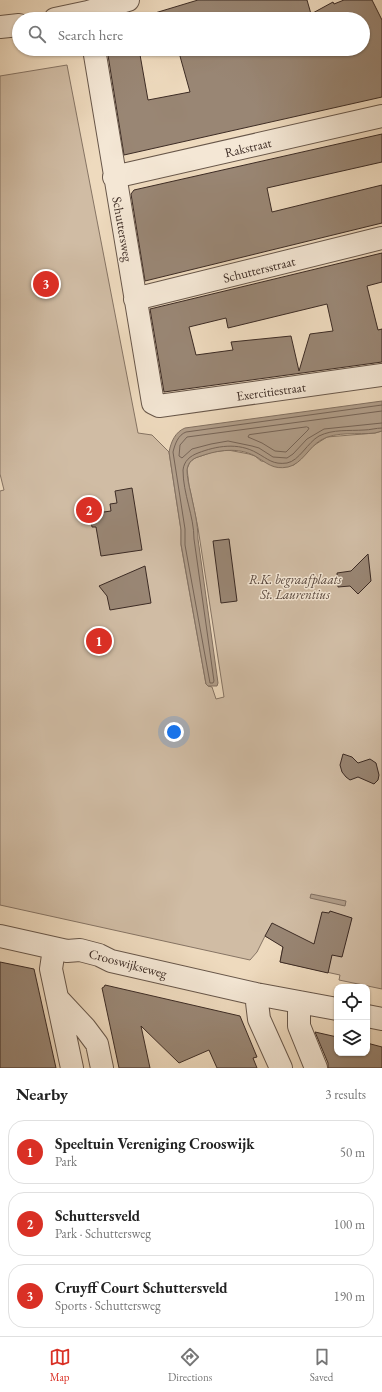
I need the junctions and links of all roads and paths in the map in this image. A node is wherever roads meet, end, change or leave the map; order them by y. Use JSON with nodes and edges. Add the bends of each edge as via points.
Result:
{"nodes":[{"id":1,"x":128,"y":0,"type":"edge"},
{"id":2,"x":98,"y":12,"type":"edge"},
{"id":3,"x":12,"y":26,"type":"edge"},
{"id":4,"x":0,"y":28,"type":"edge"},
{"id":5,"x":95,"y":56,"type":"edge"},
{"id":6,"x":382,"y":116,"type":"edge"},
{"id":7,"x":114,"y":177,"type":"junction"},
{"id":8,"x":382,"y":238,"type":"edge"},
{"id":9,"x":135,"y":299,"type":"junction"},
{"id":10,"x":382,"y":375,"type":"edge"},
{"id":11,"x":159,"y":406,"type":"joint"},
{"id":12,"x":0,"y":936,"type":"edge"},
{"id":13,"x":54,"y":949,"type":"junction"},
{"id":14,"x":256,"y":994,"type":"junction"},
{"id":15,"x":56,"y":997,"type":"junction"},
{"id":16,"x":299,"y":1002,"type":"junction"},
{"id":17,"x":334,"y":1008,"type":"edge"},
{"id":18,"x":370,"y":1016,"type":"edge"},
{"id":19,"x":382,"y":1018,"type":"edge"},
{"id":20,"x":72,"y":1068,"type":"edge"},
{"id":21,"x":102,"y":1068,"type":"edge"},
{"id":22,"x":281,"y":1068,"type":"edge"},
{"id":23,"x":316,"y":1068,"type":"edge"}],
"edges":[{"from":1,"to":2,"type":"street"},
{"from":3,"to":4,"type":"street"},
{"from":5,"to":7,"type":"street","name":"Schuttersweg"},
{"from":6,"to":7,"type":"street","name":"Rakstraat"},
{"from":7,"to":9,"type":"street","name":"Schuttersweg"},
{"from":8,"to":9,"type":"street","name":"Schuttersstraat"},
{"from":9,"to":11,"type":"street","name":"Schuttersweg","via":[[153,403]]},
{"from":10,"to":11,"type":"street","name":"Exercitiestraat"},
{"from":12,"to":13,"type":"street","name":"Crooswijkseweg"},
{"from":13,"to":14,"type":"street","name":"Crooswijkseweg","via":[[80,950],[111,961]]},
{"from":13,"to":15,"type":"street","via":[[51,969]]},
{"from":14,"to":16,"type":"street","name":"Crooswijkseweg"},
{"from":14,"to":22,"type":"street","via":[[259,1019]]},
{"from":15,"to":20,"type":"street"},
{"from":15,"to":21,"type":"street","via":[[97,1044]]},
{"from":16,"to":17,"type":"street","name":"Crooswijkseweg"},
{"from":16,"to":23,"type":"street","via":[[299,1026]]},
{"from":18,"to":19,"type":"street"}]}
